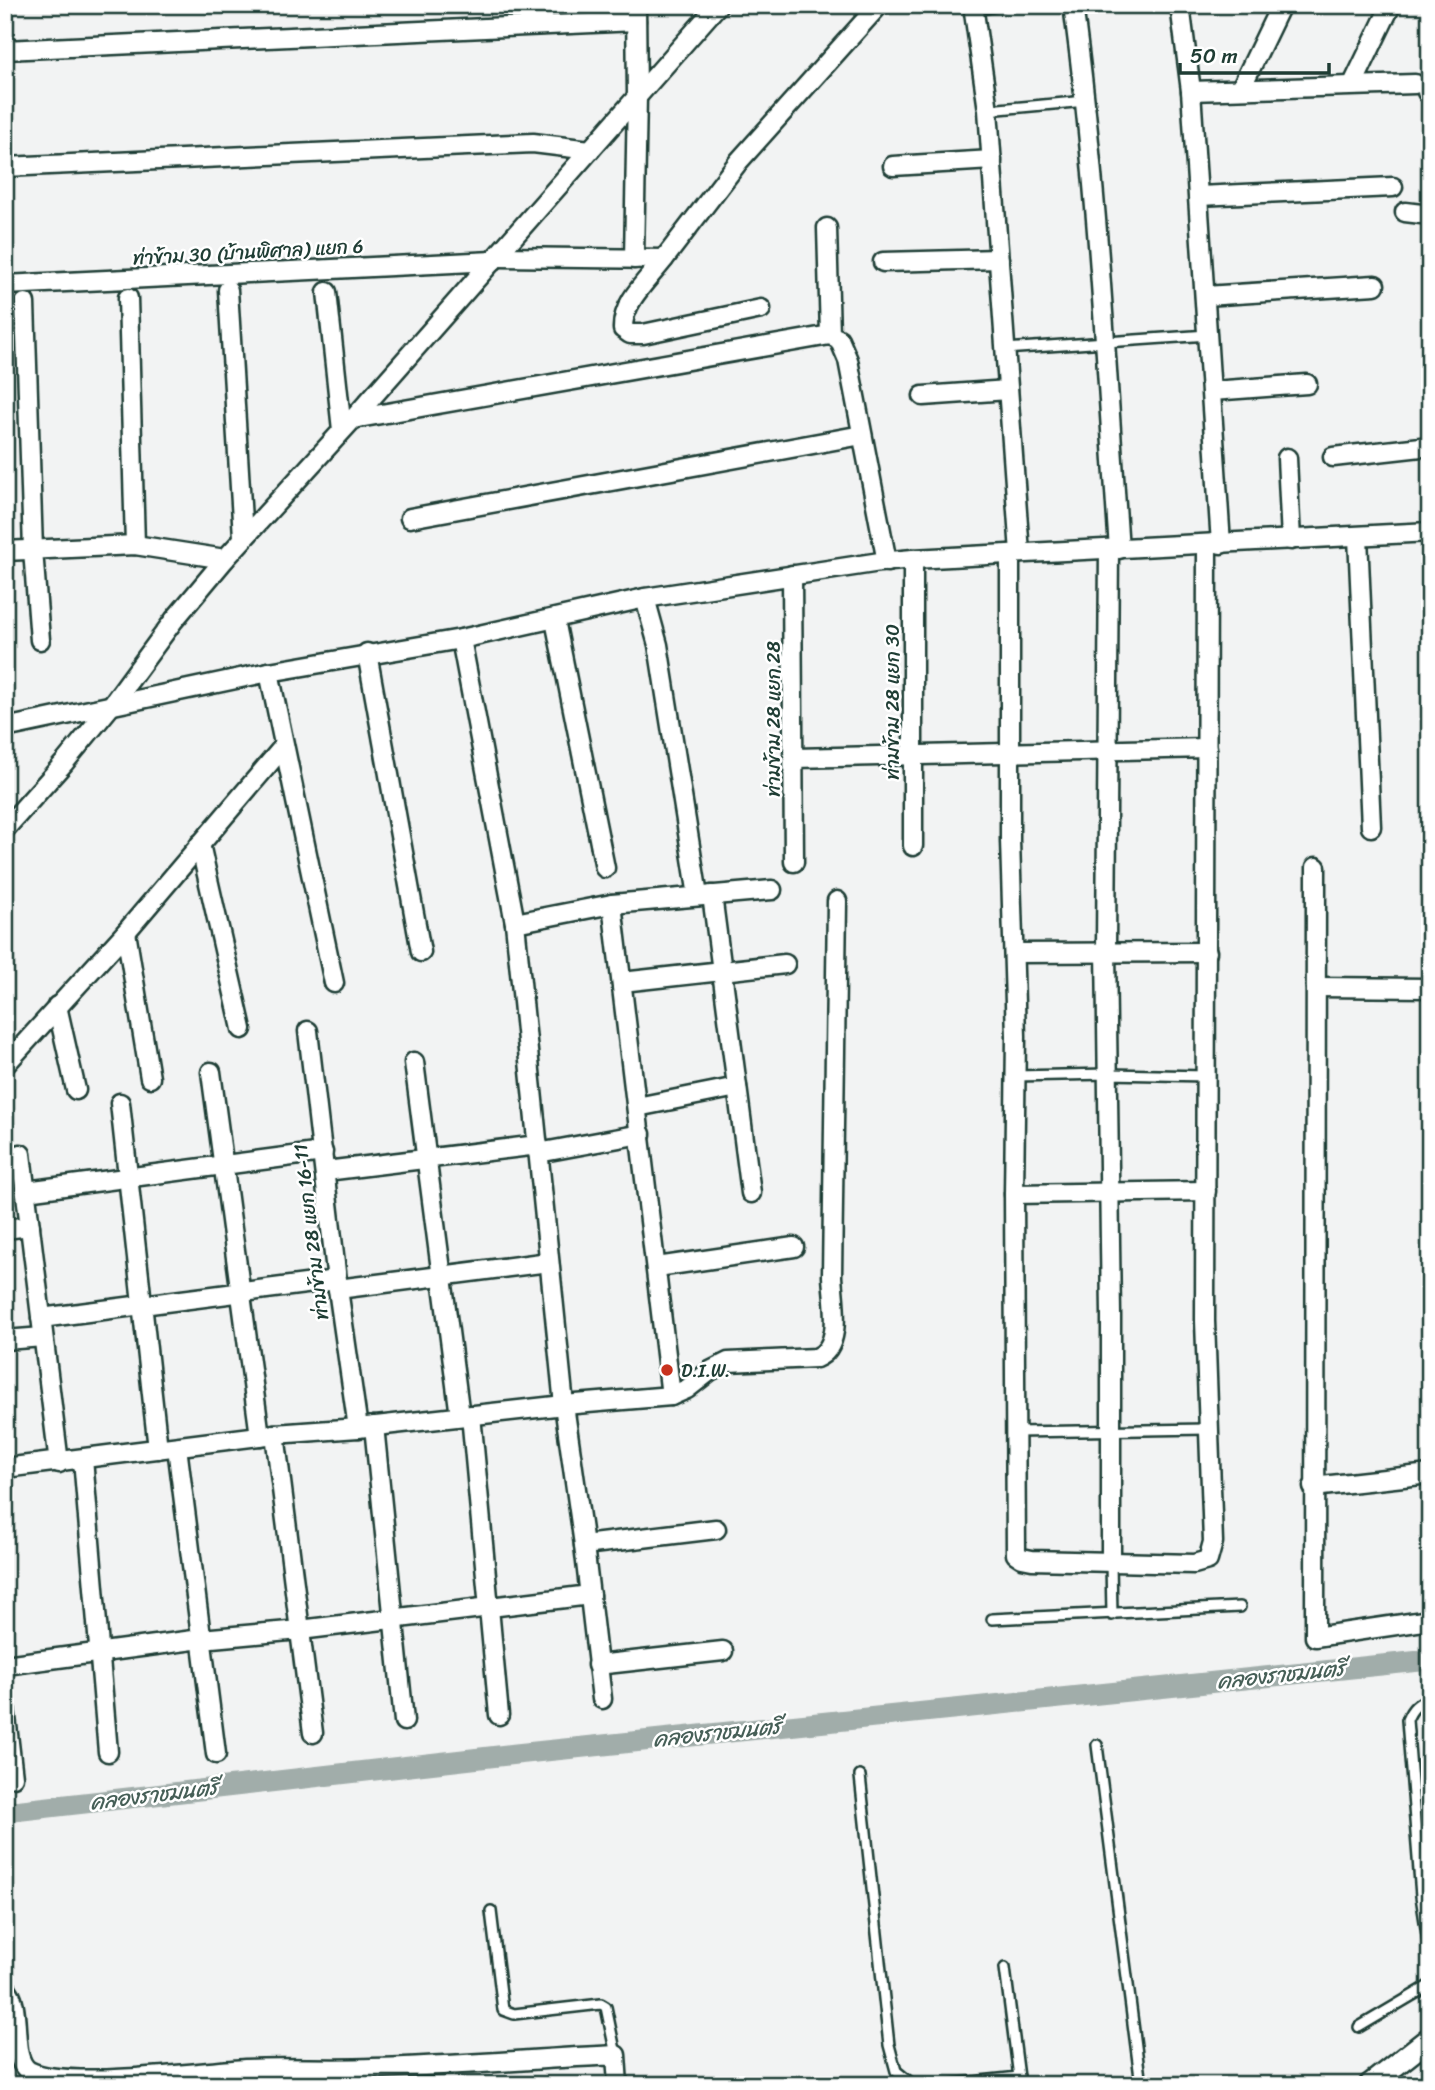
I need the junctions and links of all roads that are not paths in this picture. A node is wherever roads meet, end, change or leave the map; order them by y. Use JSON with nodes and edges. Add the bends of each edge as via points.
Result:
{"nodes":[{"id":1,"x":718,"y":5,"type":"edge"},
{"id":2,"x":879,"y":5,"type":"edge"},
{"id":3,"x":1002,"y":5,"type":"edge"},
{"id":4,"x":1073,"y":5,"type":"edge"},
{"id":5,"x":1180,"y":5,"type":"edge"},
{"id":6,"x":1281,"y":5,"type":"edge"},
{"id":7,"x":1391,"y":5,"type":"edge"},
{"id":8,"x":974,"y":8,"type":"edge"},
{"id":9,"x":636,"y":13,"type":"edge"},
{"id":10,"x":5,"y":50,"type":"edge"},
{"id":11,"x":1353,"y":84,"type":"junction"},
{"id":12,"x":1241,"y":88,"type":"junction"},
{"id":13,"x":1424,"y":89,"type":"edge"},
{"id":14,"x":1191,"y":91,"type":"junction"},
{"id":15,"x":637,"y":95,"type":"junction"},
{"id":16,"x":1086,"y":100,"type":"junction"},
{"id":17,"x":988,"y":110,"type":"junction"},
{"id":18,"x":590,"y":150,"type":"junction"},
{"id":19,"x":992,"y":160,"type":"junction"},
{"id":20,"x":893,"y":166,"type":"dead end"},
{"id":21,"x":5,"y":167,"type":"edge"},
{"id":22,"x":1393,"y":187,"type":"dead end"},
{"id":23,"x":1199,"y":196,"type":"junction"},
{"id":24,"x":1405,"y":212,"type":"dead end"},
{"id":25,"x":1430,"y":215,"type":"edge"},
{"id":26,"x":827,"y":228,"type":"dead end"},
{"id":27,"x":495,"y":259,"type":"junction"},
{"id":28,"x":634,"y":259,"type":"junction"},
{"id":29,"x":664,"y":259,"type":"junction"},
{"id":30,"x":999,"y":259,"type":"junction"},
{"id":31,"x":883,"y":262,"type":"dead end"},
{"id":32,"x":5,"y":285,"type":"edge"},
{"id":33,"x":1375,"y":285,"type":"dead end"},
{"id":34,"x":228,"y":290,"type":"dead end"},
{"id":35,"x":327,"y":292,"type":"dead end"},
{"id":36,"x":1205,"y":296,"type":"junction"},
{"id":37,"x":128,"y":298,"type":"dead end"},
{"id":38,"x":25,"y":303,"type":"dead end"},
{"id":39,"x":761,"y":309,"type":"dead end"},
{"id":40,"x":830,"y":335,"type":"junction"},
{"id":41,"x":1208,"y":335,"type":"junction"},
{"id":42,"x":1105,"y":343,"type":"junction"},
{"id":43,"x":1005,"y":349,"type":"junction"},
{"id":44,"x":1307,"y":384,"type":"dead end"},
{"id":45,"x":1008,"y":390,"type":"junction"},
{"id":46,"x":1212,"y":391,"type":"junction"},
{"id":47,"x":923,"y":396,"type":"dead end"},
{"id":48,"x":348,"y":424,"type":"junction"},
{"id":49,"x":862,"y":435,"type":"junction"},
{"id":50,"x":1430,"y":446,"type":"edge"},
{"id":51,"x":1333,"y":457,"type":"dead end"},
{"id":52,"x":1287,"y":458,"type":"dead end"},
{"id":53,"x":410,"y":518,"type":"dead end"},
{"id":54,"x":1430,"y":532,"type":"edge"},
{"id":55,"x":243,"y":537,"type":"junction"},
{"id":56,"x":1358,"y":537,"type":"junction"},
{"id":57,"x":1292,"y":540,"type":"junction"},
{"id":58,"x":1214,"y":544,"type":"junction"},
{"id":59,"x":135,"y":545,"type":"junction"},
{"id":60,"x":1114,"y":549,"type":"junction"},
{"id":61,"x":33,"y":550,"type":"junction"},
{"id":62,"x":5,"y":551,"type":"edge"},
{"id":63,"x":1015,"y":554,"type":"junction"},
{"id":64,"x":225,"y":559,"type":"junction"},
{"id":65,"x":913,"y":559,"type":"junction"},
{"id":66,"x":887,"y":562,"type":"junction"},
{"id":67,"x":792,"y":575,"type":"junction"},
{"id":68,"x":645,"y":598,"type":"junction"},
{"id":69,"x":555,"y":620,"type":"junction"},
{"id":70,"x":461,"y":639,"type":"junction"},
{"id":71,"x":40,"y":640,"type":"dead end"},
{"id":72,"x":367,"y":653,"type":"junction"},
{"id":73,"x":269,"y":672,"type":"junction"},
{"id":74,"x":110,"y":707,"type":"junction"},
{"id":75,"x":5,"y":728,"type":"edge"},
{"id":76,"x":284,"y":747,"type":"junction"},
{"id":77,"x":1207,"y":748,"type":"junction"},
{"id":78,"x":1108,"y":749,"type":"junction"},
{"id":79,"x":1010,"y":752,"type":"junction"},
{"id":80,"x":913,"y":756,"type":"junction"},
{"id":81,"x":794,"y":758,"type":"junction"},
{"id":82,"x":1371,"y":827,"type":"dead end"},
{"id":83,"x":5,"y":829,"type":"edge"},
{"id":84,"x":200,"y":844,"type":"junction"},
{"id":85,"x":913,"y":846,"type":"dead end"},
{"id":86,"x":794,"y":862,"type":"dead end"},
{"id":87,"x":1316,"y":867,"type":"dead end"},
{"id":88,"x":605,"y":868,"type":"dead end"},
{"id":89,"x":772,"y":890,"type":"dead end"},
{"id":90,"x":705,"y":895,"type":"junction"},
{"id":91,"x":837,"y":901,"type":"dead end"},
{"id":92,"x":612,"y":904,"type":"junction"},
{"id":93,"x":515,"y":923,"type":"junction"},
{"id":94,"x":126,"y":932,"type":"junction"},
{"id":95,"x":421,"y":952,"type":"dead end"},
{"id":96,"x":1107,"y":952,"type":"junction"},
{"id":97,"x":1208,"y":952,"type":"junction"},
{"id":98,"x":1015,"y":953,"type":"junction"},
{"id":99,"x":785,"y":964,"type":"dead end"},
{"id":100,"x":722,"y":971,"type":"junction"},
{"id":101,"x":622,"y":982,"type":"junction"},
{"id":102,"x":334,"y":983,"type":"dead end"},
{"id":103,"x":1315,"y":987,"type":"junction"},
{"id":104,"x":1430,"y":988,"type":"edge"},
{"id":105,"x":57,"y":1006,"type":"junction"},
{"id":106,"x":242,"y":1029,"type":"dead end"},
{"id":107,"x":308,"y":1031,"type":"dead end"},
{"id":108,"x":414,"y":1062,"type":"dead end"},
{"id":109,"x":5,"y":1065,"type":"edge"},
{"id":110,"x":211,"y":1072,"type":"dead end"},
{"id":111,"x":1108,"y":1074,"type":"junction"},
{"id":112,"x":1015,"y":1076,"type":"junction"},
{"id":113,"x":1207,"y":1076,"type":"junction"},
{"id":114,"x":150,"y":1078,"type":"dead end"},
{"id":115,"x":737,"y":1087,"type":"junction"},
{"id":116,"x":76,"y":1090,"type":"dead end"},
{"id":117,"x":120,"y":1103,"type":"dead end"},
{"id":118,"x":637,"y":1107,"type":"junction"},
{"id":119,"x":640,"y":1134,"type":"junction"},
{"id":120,"x":538,"y":1149,"type":"junction"},
{"id":121,"x":323,"y":1152,"type":"junction"},
{"id":122,"x":21,"y":1154,"type":"dead end"},
{"id":123,"x":426,"y":1159,"type":"junction"},
{"id":124,"x":224,"y":1166,"type":"junction"},
{"id":125,"x":326,"y":1171,"type":"junction"},
{"id":126,"x":128,"y":1178,"type":"junction"},
{"id":127,"x":26,"y":1191,"type":"junction"},
{"id":128,"x":1206,"y":1191,"type":"junction"},
{"id":129,"x":751,"y":1193,"type":"dead end"},
{"id":130,"x":1110,"y":1193,"type":"junction"},
{"id":131,"x":1014,"y":1194,"type":"junction"},
{"id":132,"x":30,"y":1226,"type":"junction"},
{"id":133,"x":5,"y":1229,"type":"edge"},
{"id":134,"x":794,"y":1247,"type":"dead end"},
{"id":135,"x":549,"y":1262,"type":"junction"},
{"id":136,"x":657,"y":1267,"type":"junction"},
{"id":137,"x":442,"y":1277,"type":"junction"},
{"id":138,"x":338,"y":1284,"type":"junction"},
{"id":139,"x":241,"y":1291,"type":"junction"},
{"id":140,"x":142,"y":1305,"type":"junction"},
{"id":141,"x":41,"y":1318,"type":"junction"},
{"id":142,"x":43,"y":1336,"type":"junction"},
{"id":143,"x":5,"y":1340,"type":"edge"},
{"id":144,"x":671,"y":1396,"type":"junction"},
{"id":145,"x":564,"y":1405,"type":"junction"},
{"id":146,"x":465,"y":1415,"type":"junction"},
{"id":147,"x":366,"y":1427,"type":"junction"},
{"id":148,"x":1208,"y":1429,"type":"junction"},
{"id":149,"x":1111,"y":1430,"type":"junction"},
{"id":150,"x":1016,"y":1432,"type":"junction"},
{"id":151,"x":267,"y":1435,"type":"junction"},
{"id":152,"x":177,"y":1447,"type":"junction"},
{"id":153,"x":158,"y":1449,"type":"junction"},
{"id":154,"x":83,"y":1459,"type":"junction"},
{"id":155,"x":59,"y":1463,"type":"junction"},
{"id":156,"x":5,"y":1468,"type":"edge"},
{"id":157,"x":1430,"y":1474,"type":"edge"},
{"id":158,"x":1313,"y":1487,"type":"junction"},
{"id":159,"x":716,"y":1529,"type":"dead end"},
{"id":160,"x":584,"y":1545,"type":"junction"},
{"id":161,"x":1111,"y":1562,"type":"junction"},
{"id":162,"x":590,"y":1595,"type":"junction"},
{"id":163,"x":1240,"y":1607,"type":"dead end"},
{"id":164,"x":489,"y":1608,"type":"junction"},
{"id":165,"x":1112,"y":1615,"type":"junction"},
{"id":166,"x":393,"y":1617,"type":"junction"},
{"id":167,"x":992,"y":1619,"type":"dead end"},
{"id":168,"x":1430,"y":1620,"type":"edge"},
{"id":169,"x":300,"y":1630,"type":"junction"},
{"id":170,"x":201,"y":1639,"type":"junction"},
{"id":171,"x":723,"y":1651,"type":"dead end"},
{"id":172,"x":99,"y":1653,"type":"junction"},
{"id":173,"x":5,"y":1665,"type":"edge"},
{"id":174,"x":597,"y":1665,"type":"junction"},
{"id":175,"x":602,"y":1699,"type":"dead end"},
{"id":176,"x":1430,"y":1699,"type":"edge"},
{"id":177,"x":5,"y":1708,"type":"edge"},
{"id":178,"x":499,"y":1715,"type":"dead end"},
{"id":179,"x":404,"y":1721,"type":"dead end"},
{"id":180,"x":313,"y":1733,"type":"dead end"},
{"id":181,"x":1097,"y":1745,"type":"dead end"},
{"id":182,"x":108,"y":1752,"type":"dead end"},
{"id":183,"x":216,"y":1754,"type":"dead end"},
{"id":184,"x":860,"y":1776,"type":"dead end"},
{"id":185,"x":13,"y":1777,"type":"dead end"},
{"id":186,"x":491,"y":1911,"type":"dead end"},
{"id":187,"x":1430,"y":1954,"type":"edge"},
{"id":188,"x":1005,"y":1968,"type":"dead end"},
{"id":189,"x":1430,"y":1986,"type":"edge"},
{"id":190,"x":5,"y":1987,"type":"edge"},
{"id":191,"x":1359,"y":2027,"type":"dead end"},
{"id":192,"x":1430,"y":2038,"type":"edge"},
{"id":193,"x":615,"y":2055,"type":"junction"},
{"id":194,"x":1019,"y":2081,"type":"edge"},
{"id":195,"x":618,"y":2085,"type":"edge"},
{"id":196,"x":913,"y":2085,"type":"edge"},
{"id":197,"x":942,"y":2085,"type":"edge"},
{"id":198,"x":1141,"y":2085,"type":"edge"},
{"id":199,"x":1370,"y":2085,"type":"edge"}],
"edges":[{"from":1,"to":15,"type":"street"},
{"from":2,"to":29,"type":"street","via":[[740,162]]},
{"from":3,"to":8,"type":"lane"},
{"from":4,"to":16,"type":"street"},
{"from":5,"to":14,"type":"street"},
{"from":6,"to":12,"type":"street"},
{"from":7,"to":11,"type":"street"},
{"from":8,"to":17,"type":"street"},
{"from":9,"to":10,"type":"street"},
{"from":9,"to":15,"type":"street"},
{"from":11,"to":12,"type":"street"},
{"from":11,"to":13,"type":"street"},
{"from":12,"to":14,"type":"street"},
{"from":14,"to":23,"type":"street"},
{"from":15,"to":18,"type":"street"},
{"from":15,"to":28,"type":"street"},
{"from":16,"to":17,"type":"lane"},
{"from":16,"to":42,"type":"street"},
{"from":17,"to":19,"type":"street"},
{"from":18,"to":21,"type":"street","via":[[533,143]]},
{"from":18,"to":27,"type":"street"},
{"from":19,"to":20,"type":"street"},
{"from":19,"to":30,"type":"street"},
{"from":22,"to":23,"type":"street"},
{"from":23,"to":36,"type":"street"},
{"from":24,"to":25,"type":"street"},
{"from":26,"to":40,"type":"street"},
{"from":27,"to":28,"type":"street","name":"ท่าข้าม 30 (บ้านพิศาล) แยก 6"},
{"from":27,"to":32,"type":"street","name":"ท่าข้าม 30 (บ้านพิศาล) แยก 6"},
{"from":27,"to":48,"type":"street"},
{"from":28,"to":29,"type":"street","name":"ท่าข้าม 30 (บ้านพิศาล) แยก 6"},
{"from":29,"to":39,"type":"street","via":[[622,316],[623,329],[630,334]]},
{"from":30,"to":31,"type":"street"},
{"from":30,"to":43,"type":"street"},
{"from":33,"to":36,"type":"street"},
{"from":34,"to":55,"type":"street"},
{"from":35,"to":48,"type":"street"},
{"from":36,"to":41,"type":"street"},
{"from":37,"to":59,"type":"street"},
{"from":38,"to":61,"type":"street"},
{"from":40,"to":48,"type":"street"},
{"from":40,"to":49,"type":"street","via":[[844,346]]},
{"from":41,"to":42,"type":"lane"},
{"from":41,"to":46,"type":"street"},
{"from":42,"to":43,"type":"lane"},
{"from":42,"to":60,"type":"street"},
{"from":43,"to":45,"type":"street"},
{"from":44,"to":46,"type":"street"},
{"from":45,"to":47,"type":"street"},
{"from":45,"to":63,"type":"street"},
{"from":46,"to":58,"type":"street"},
{"from":48,"to":55,"type":"street"},
{"from":49,"to":53,"type":"street"},
{"from":49,"to":66,"type":"street"},
{"from":50,"to":51,"type":"street"},
{"from":52,"to":57,"type":"street"},
{"from":54,"to":56,"type":"street"},
{"from":55,"to":64,"type":"street"},
{"from":56,"to":57,"type":"street"},
{"from":56,"to":82,"type":"street"},
{"from":57,"to":58,"type":"street"},
{"from":58,"to":60,"type":"street"},
{"from":58,"to":77,"type":"street"},
{"from":59,"to":61,"type":"street"},
{"from":59,"to":64,"type":"street"},
{"from":60,"to":63,"type":"street"},
{"from":60,"to":78,"type":"street"},
{"from":61,"to":62,"type":"street"},
{"from":61,"to":71,"type":"street"},
{"from":63,"to":65,"type":"street"},
{"from":63,"to":79,"type":"street"},
{"from":64,"to":74,"type":"street"},
{"from":65,"to":66,"type":"street"},
{"from":65,"to":80,"type":"street","name":"ท่ามข้าม 28 แยก 30"},
{"from":66,"to":67,"type":"street"},
{"from":67,"to":68,"type":"street"},
{"from":67,"to":81,"type":"street","name":"ท่ามข้าม 28 แยก 28"},
{"from":68,"to":69,"type":"street"},
{"from":68,"to":90,"type":"street"},
{"from":69,"to":70,"type":"street"},
{"from":69,"to":88,"type":"street"},
{"from":70,"to":72,"type":"street"},
{"from":70,"to":93,"type":"street"},
{"from":72,"to":73,"type":"street"},
{"from":72,"to":95,"type":"street"},
{"from":73,"to":74,"type":"street"},
{"from":73,"to":76,"type":"street"},
{"from":74,"to":75,"type":"street"},
{"from":74,"to":83,"type":"street"},
{"from":76,"to":84,"type":"street"},
{"from":76,"to":102,"type":"street"},
{"from":77,"to":78,"type":"street"},
{"from":77,"to":97,"type":"street"},
{"from":78,"to":79,"type":"street"},
{"from":78,"to":96,"type":"street"},
{"from":79,"to":80,"type":"street"},
{"from":79,"to":98,"type":"street"},
{"from":80,"to":81,"type":"street"},
{"from":80,"to":85,"type":"street","name":"ท่ามข้าม 28 แยก 30"},
{"from":81,"to":86,"type":"street","name":"ท่ามข้าม 28 แยก 28"},
{"from":84,"to":94,"type":"street"},
{"from":84,"to":106,"type":"street"},
{"from":87,"to":103,"type":"street"},
{"from":89,"to":90,"type":"street"},
{"from":90,"to":92,"type":"street"},
{"from":90,"to":100,"type":"street"},
{"from":91,"to":144,"type":"street","via":[[832,1344],[816,1358],[729,1362]]},
{"from":92,"to":93,"type":"street"},
{"from":92,"to":101,"type":"street"},
{"from":93,"to":120,"type":"street"},
{"from":94,"to":105,"type":"street"},
{"from":94,"to":114,"type":"street"},
{"from":96,"to":97,"type":"street"},
{"from":96,"to":98,"type":"street"},
{"from":96,"to":111,"type":"street"},
{"from":97,"to":113,"type":"street"},
{"from":98,"to":112,"type":"street"},
{"from":99,"to":100,"type":"street"},
{"from":100,"to":101,"type":"street"},
{"from":100,"to":115,"type":"street"},
{"from":101,"to":118,"type":"street"},
{"from":103,"to":104,"type":"street"},
{"from":103,"to":158,"type":"street"},
{"from":105,"to":109,"type":"street"},
{"from":105,"to":116,"type":"street"},
{"from":107,"to":121,"type":"street","name":"ท่ามข้าม 28 แยก 16-11"},
{"from":108,"to":123,"type":"street"},
{"from":110,"to":124,"type":"street"},
{"from":111,"to":112,"type":"lane"},
{"from":111,"to":113,"type":"lane"},
{"from":111,"to":130,"type":"street"},
{"from":112,"to":131,"type":"street"},
{"from":113,"to":128,"type":"street"},
{"from":115,"to":118,"type":"street"},
{"from":115,"to":129,"type":"street"},
{"from":117,"to":126,"type":"street"},
{"from":118,"to":119,"type":"street"},
{"from":119,"to":120,"type":"street"},
{"from":119,"to":136,"type":"street"},
{"from":120,"to":123,"type":"street"},
{"from":120,"to":135,"type":"street"},
{"from":121,"to":124,"type":"street"},
{"from":121,"to":125,"type":"street","name":"ท่ามข้าม 28 แยก 16-11"},
{"from":122,"to":127,"type":"street"},
{"from":123,"to":125,"type":"street"},
{"from":123,"to":137,"type":"street"},
{"from":124,"to":126,"type":"street"},
{"from":124,"to":139,"type":"street"},
{"from":125,"to":138,"type":"street","name":"ท่ามข้าม 28 แยก 16-11"},
{"from":126,"to":127,"type":"street"},
{"from":126,"to":140,"type":"street"},
{"from":127,"to":132,"type":"street"},
{"from":128,"to":130,"type":"street"},
{"from":128,"to":148,"type":"street"},
{"from":130,"to":131,"type":"street"},
{"from":130,"to":149,"type":"street"},
{"from":131,"to":150,"type":"street"},
{"from":132,"to":133,"type":"street"},
{"from":132,"to":141,"type":"street"},
{"from":134,"to":136,"type":"street"},
{"from":135,"to":137,"type":"street"},
{"from":135,"to":145,"type":"street"},
{"from":136,"to":144,"type":"street"},
{"from":137,"to":138,"type":"street"},
{"from":137,"to":146,"type":"street"},
{"from":138,"to":139,"type":"street"},
{"from":138,"to":147,"type":"street","name":"ท่ามข้าม 28 แยก 16-11"},
{"from":139,"to":140,"type":"street"},
{"from":139,"to":151,"type":"street"},
{"from":140,"to":141,"type":"street"},
{"from":140,"to":153,"type":"street"},
{"from":141,"to":142,"type":"street"},
{"from":142,"to":143,"type":"street"},
{"from":142,"to":155,"type":"street"},
{"from":144,"to":145,"type":"street"},
{"from":145,"to":146,"type":"street"},
{"from":145,"to":160,"type":"street"},
{"from":146,"to":147,"type":"street"},
{"from":146,"to":164,"type":"street"},
{"from":147,"to":151,"type":"street"},
{"from":147,"to":166,"type":"street","name":"ท่ามข้าม 28 แยก 16-11"},
{"from":148,"to":149,"type":"lane"},
{"from":148,"to":161,"type":"street","via":[[1213,1542],[1208,1560],[1194,1564]]},
{"from":149,"to":150,"type":"lane"},
{"from":149,"to":161,"type":"street"},
{"from":150,"to":161,"type":"street","via":[[1016,1554],[1032,1560]]},
{"from":151,"to":152,"type":"street"},
{"from":151,"to":169,"type":"street"},
{"from":152,"to":153,"type":"street"},
{"from":152,"to":170,"type":"street"},
{"from":153,"to":154,"type":"street"},
{"from":154,"to":155,"type":"street"},
{"from":154,"to":172,"type":"street"},
{"from":155,"to":156,"type":"street"},
{"from":157,"to":158,"type":"street"},
{"from":158,"to":168,"type":"street","via":[[1315,1637]]},
{"from":159,"to":160,"type":"street"},
{"from":160,"to":162,"type":"street"},
{"from":161,"to":165,"type":"lane"},
{"from":162,"to":164,"type":"street"},
{"from":162,"to":174,"type":"street"},
{"from":163,"to":165,"type":"lane"},
{"from":164,"to":166,"type":"street"},
{"from":164,"to":178,"type":"street"},
{"from":165,"to":167,"type":"lane"},
{"from":166,"to":169,"type":"street"},
{"from":166,"to":179,"type":"street","name":"ท่ามข้าม 28 แยก 16-11"},
{"from":169,"to":170,"type":"street"},
{"from":169,"to":180,"type":"street"},
{"from":170,"to":172,"type":"street"},
{"from":170,"to":183,"type":"street"},
{"from":171,"to":174,"type":"street"},
{"from":172,"to":173,"type":"street"},
{"from":172,"to":182,"type":"street"},
{"from":174,"to":175,"type":"street"},
{"from":176,"to":187,"type":"lane","via":[[1412,1708],[1407,1720]]},
{"from":177,"to":185,"type":"street"},
{"from":181,"to":198,"type":"lane"},
{"from":184,"to":196,"type":"lane","via":[[889,2045],[896,2071]]},
{"from":186,"to":193,"type":"lane","via":[[503,2010],[514,2014],[601,2004],[606,2007]]},
{"from":188,"to":194,"type":"lane"},
{"from":189,"to":191,"type":"lane"},
{"from":190,"to":193,"type":"street","via":[[14,2007],[26,2069],[40,2076],[84,2083],[245,2069],[371,2068]]},
{"from":192,"to":199,"type":"street"},
{"from":193,"to":195,"type":"street"},
{"from":194,"to":197,"type":"lane"}]}
